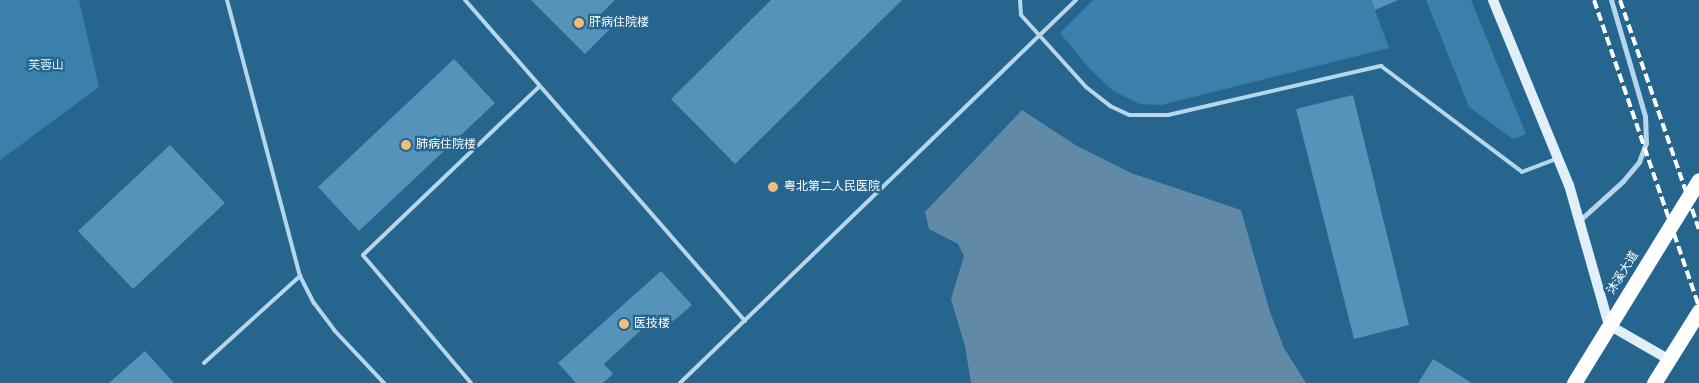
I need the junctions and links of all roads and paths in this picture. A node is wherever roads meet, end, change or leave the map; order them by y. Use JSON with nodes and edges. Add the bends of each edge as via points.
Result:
{"nodes":[{"id":1,"x":227,"y":0,"type":"edge"},
{"id":2,"x":465,"y":0,"type":"edge"},
{"id":3,"x":1020,"y":0,"type":"edge"},
{"id":4,"x":1076,"y":0,"type":"edge"},
{"id":5,"x":1493,"y":0,"type":"edge"},
{"id":6,"x":1611,"y":0,"type":"edge"},
{"id":7,"x":1040,"y":36,"type":"junction"},
{"id":8,"x":539,"y":86,"type":"junction"},
{"id":9,"x":1558,"y":158,"type":"junction"},
{"id":10,"x":1699,"y":180,"type":"edge"},
{"id":11,"x":1580,"y":220,"type":"junction"},
{"id":12,"x":300,"y":276,"type":"junction"},
{"id":13,"x":1699,"y":311,"type":"edge"},
{"id":14,"x":745,"y":321,"type":"junction"},
{"id":15,"x":1609,"y":324,"type":"junction"},
{"id":16,"x":1668,"y":359,"type":"junction"},
{"id":17,"x":204,"y":363,"type":"dead end"},
{"id":18,"x":384,"y":383,"type":"edge"},
{"id":19,"x":471,"y":383,"type":"edge"},
{"id":20,"x":680,"y":383,"type":"edge"},
{"id":21,"x":1574,"y":383,"type":"edge"},
{"id":22,"x":1654,"y":383,"type":"edge"}],
"edges":[{"from":1,"to":12,"type":"lane"},
{"from":2,"to":8,"type":"lane"},
{"from":3,"to":7,"type":"lane","via":[[1022,15]]},
{"from":4,"to":7,"type":"lane"},
{"from":5,"to":9,"type":"main road"},
{"from":6,"to":11,"type":"street","via":[[1645,116],[1647,135],[1639,162]]},
{"from":7,"to":9,"type":"lane","via":[[1086,87],[1110,106],[1129,115],[1168,115],[1381,66],[1522,172]]},
{"from":7,"to":14,"type":"lane"},
{"from":8,"to":14,"type":"lane"},
{"from":8,"to":19,"type":"lane","via":[[363,255]]},
{"from":9,"to":11,"type":"main road"},
{"from":10,"to":15,"type":"highway","name":"沐溪大道"},
{"from":11,"to":15,"type":"main road"},
{"from":12,"to":17,"type":"lane"},
{"from":12,"to":18,"type":"lane","via":[[314,303],[334,330]]},
{"from":13,"to":16,"type":"highway"},
{"from":14,"to":20,"type":"lane"},
{"from":15,"to":16,"type":"main road"},
{"from":15,"to":21,"type":"highway","name":"沐溪大道"},
{"from":16,"to":22,"type":"highway"}]}
